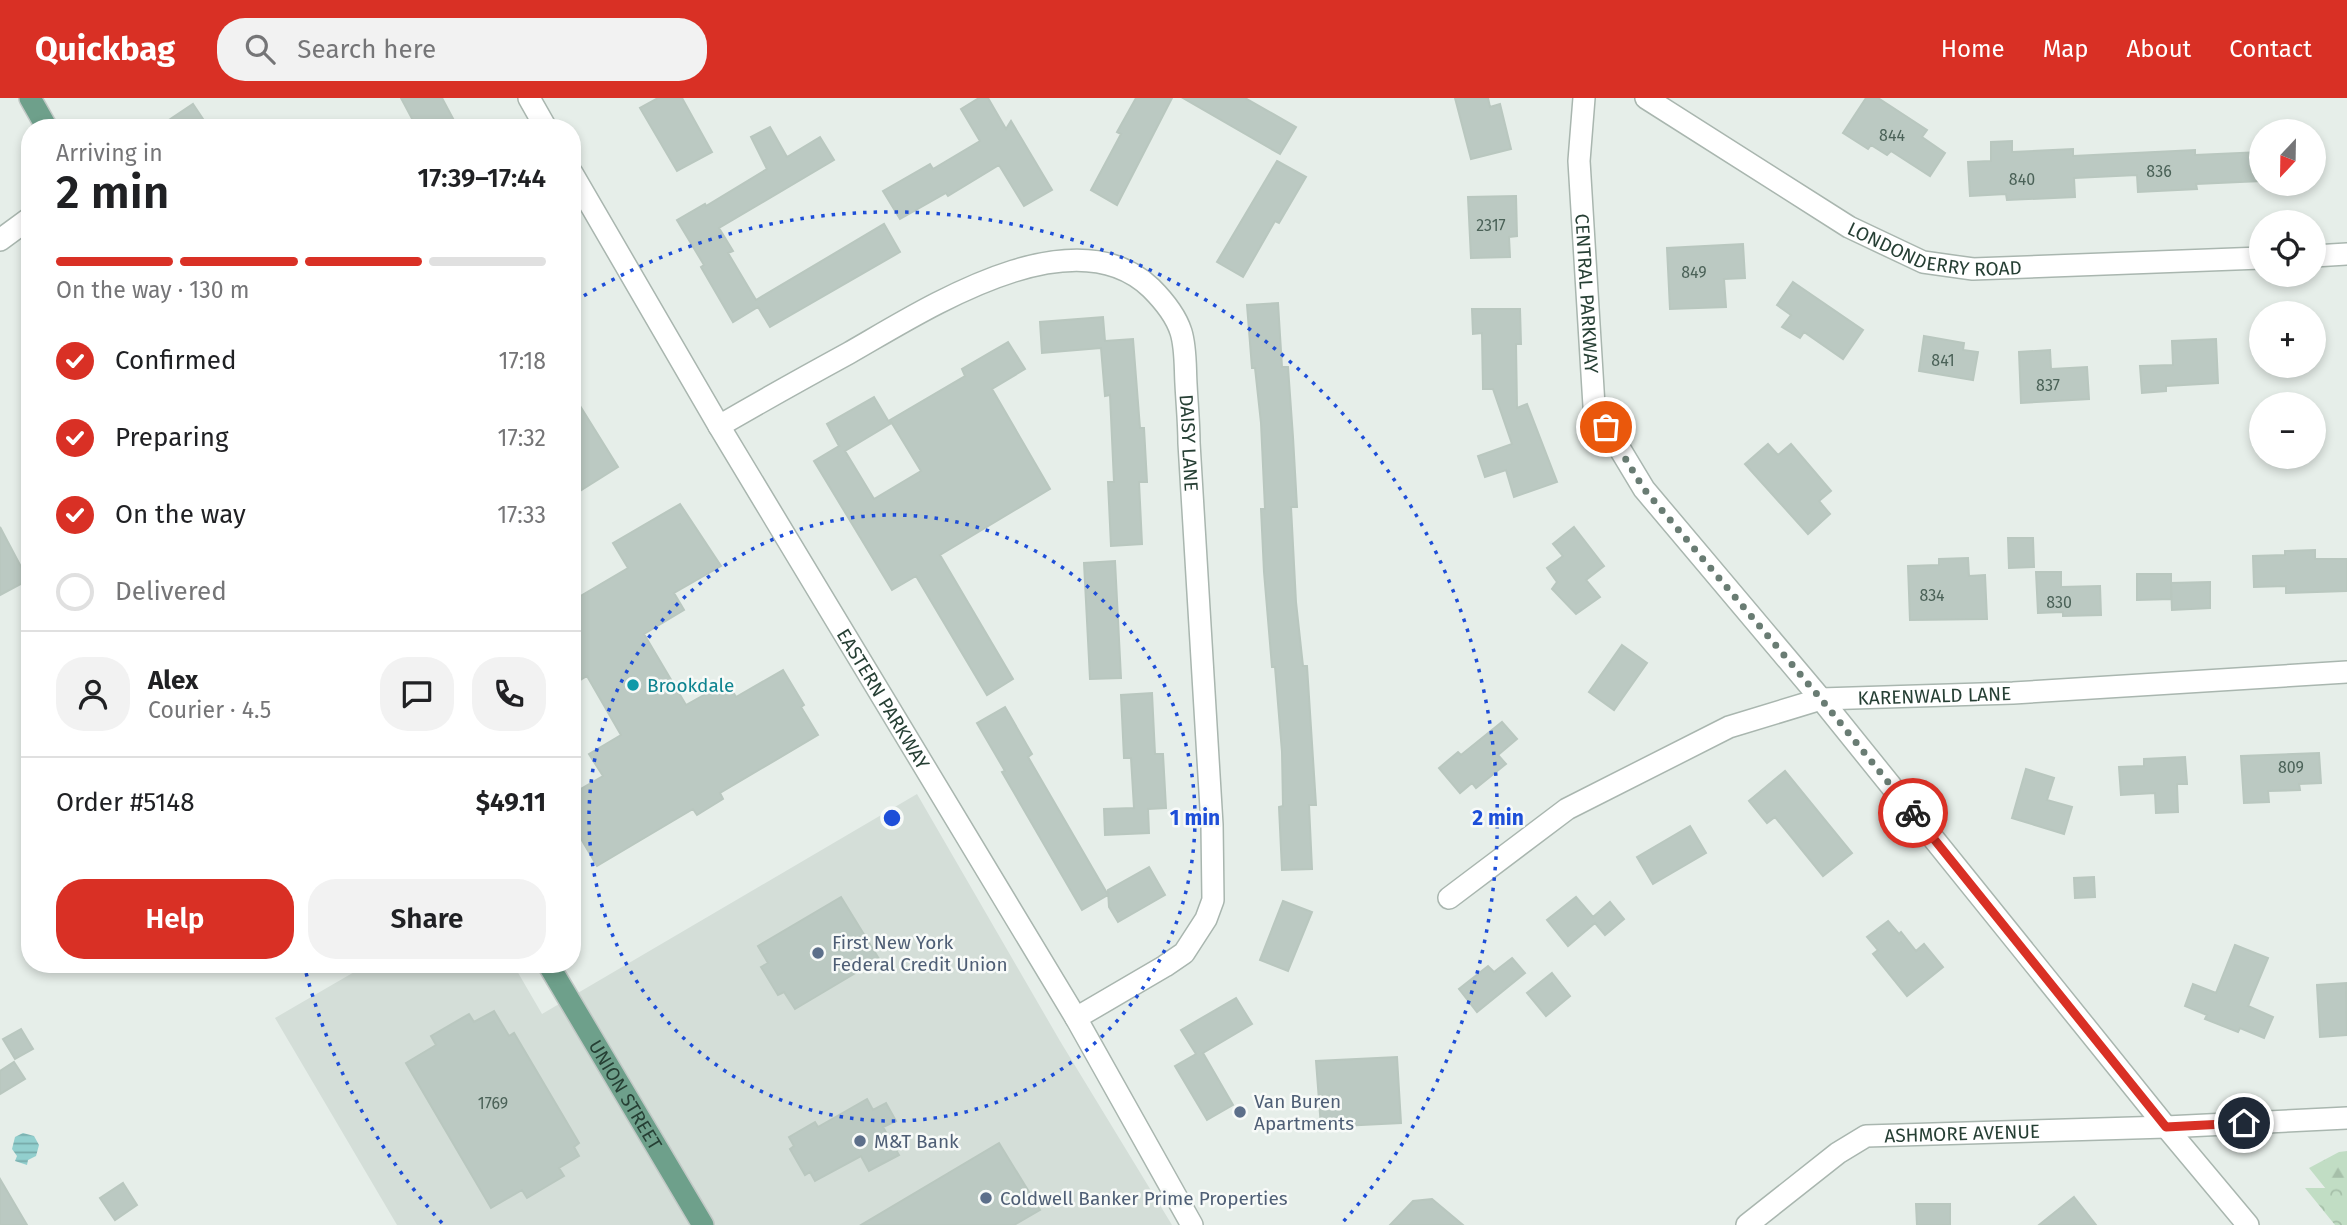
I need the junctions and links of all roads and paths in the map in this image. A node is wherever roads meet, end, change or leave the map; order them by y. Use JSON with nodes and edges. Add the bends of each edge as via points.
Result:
{"nodes":[{"id":1,"x":30,"y":98,"type":"edge"},
{"id":2,"x":528,"y":98,"type":"edge"},
{"id":3,"x":1584,"y":98,"type":"edge"},
{"id":4,"x":1646,"y":98,"type":"edge"},
{"id":5,"x":42,"y":119,"type":"edge"},
{"id":6,"x":541,"y":119,"type":"edge"},
{"id":7,"x":581,"y":188,"type":"edge"},
{"id":8,"x":21,"y":225,"type":"edge"},
{"id":9,"x":0,"y":240,"type":"edge"},
{"id":10,"x":2347,"y":254,"type":"edge"},
{"id":11,"x":2326,"y":255,"type":"edge"},
{"id":12,"x":2249,"y":258,"type":"edge"},
{"id":13,"x":719,"y":426,"type":"junction"},
{"id":14,"x":2347,"y":671,"type":"edge"},
{"id":15,"x":1821,"y":699,"type":"junction"},
{"id":16,"x":1449,"y":898,"type":"dead end"},
{"id":17,"x":553,"y":973,"type":"edge"},
{"id":18,"x":1076,"y":1018,"type":"junction"},
{"id":19,"x":2347,"y":1118,"type":"edge"},
{"id":20,"x":2166,"y":1127,"type":"junction"},
{"id":21,"x":703,"y":1225,"type":"edge"},
{"id":22,"x":1192,"y":1225,"type":"edge"},
{"id":23,"x":1747,"y":1225,"type":"edge"},
{"id":24,"x":2248,"y":1225,"type":"edge"}],
"edges":[{"from":1,"to":5,"type":"main road"},
{"from":2,"to":6,"type":"street"},
{"from":3,"to":15,"type":"street","name":"CENTRAL PARKWAY","via":[[1579,161],[1594,406],[1644,489]]},
{"from":4,"to":12,"type":"street","name":"LONDONDERRY ROAD","via":[[1849,227],[1923,262],[1973,270]]},
{"from":7,"to":13,"type":"street","name":"EASTERN PARKWAY"},
{"from":8,"to":9,"type":"street"},
{"from":10,"to":11,"type":"street"},
{"from":13,"to":18,"type":"street","name":"EASTERN PARKWAY"},
{"from":13,"to":18,"type":"street","name":"DAISY LANE","via":[[935,304],[979,282],[1029,267],[1073,261],[1119,268],[1142,280],[1162,299],[1180,328],[1189,417],[1213,900],[1184,953]]},
{"from":14,"to":15,"type":"street","name":"KARENWALD LANE","via":[[2013,693]]},
{"from":15,"to":16,"type":"street","name":"KARENWALD LANE","via":[[1728,727],[1567,809]]},
{"from":15,"to":20,"type":"street","name":"CENTRAL PARKWAY"},
{"from":17,"to":21,"type":"main road","name":"UNION STREET"},
{"from":18,"to":22,"type":"street","name":"EASTERN PARKWAY"},
{"from":19,"to":20,"type":"street","name":"ASHMORE AVENUE"},
{"from":20,"to":23,"type":"street","name":"ASHMORE AVENUE","via":[[1866,1136]]},
{"from":20,"to":24,"type":"street","name":"CENTRAL PARKWAY"}]}
